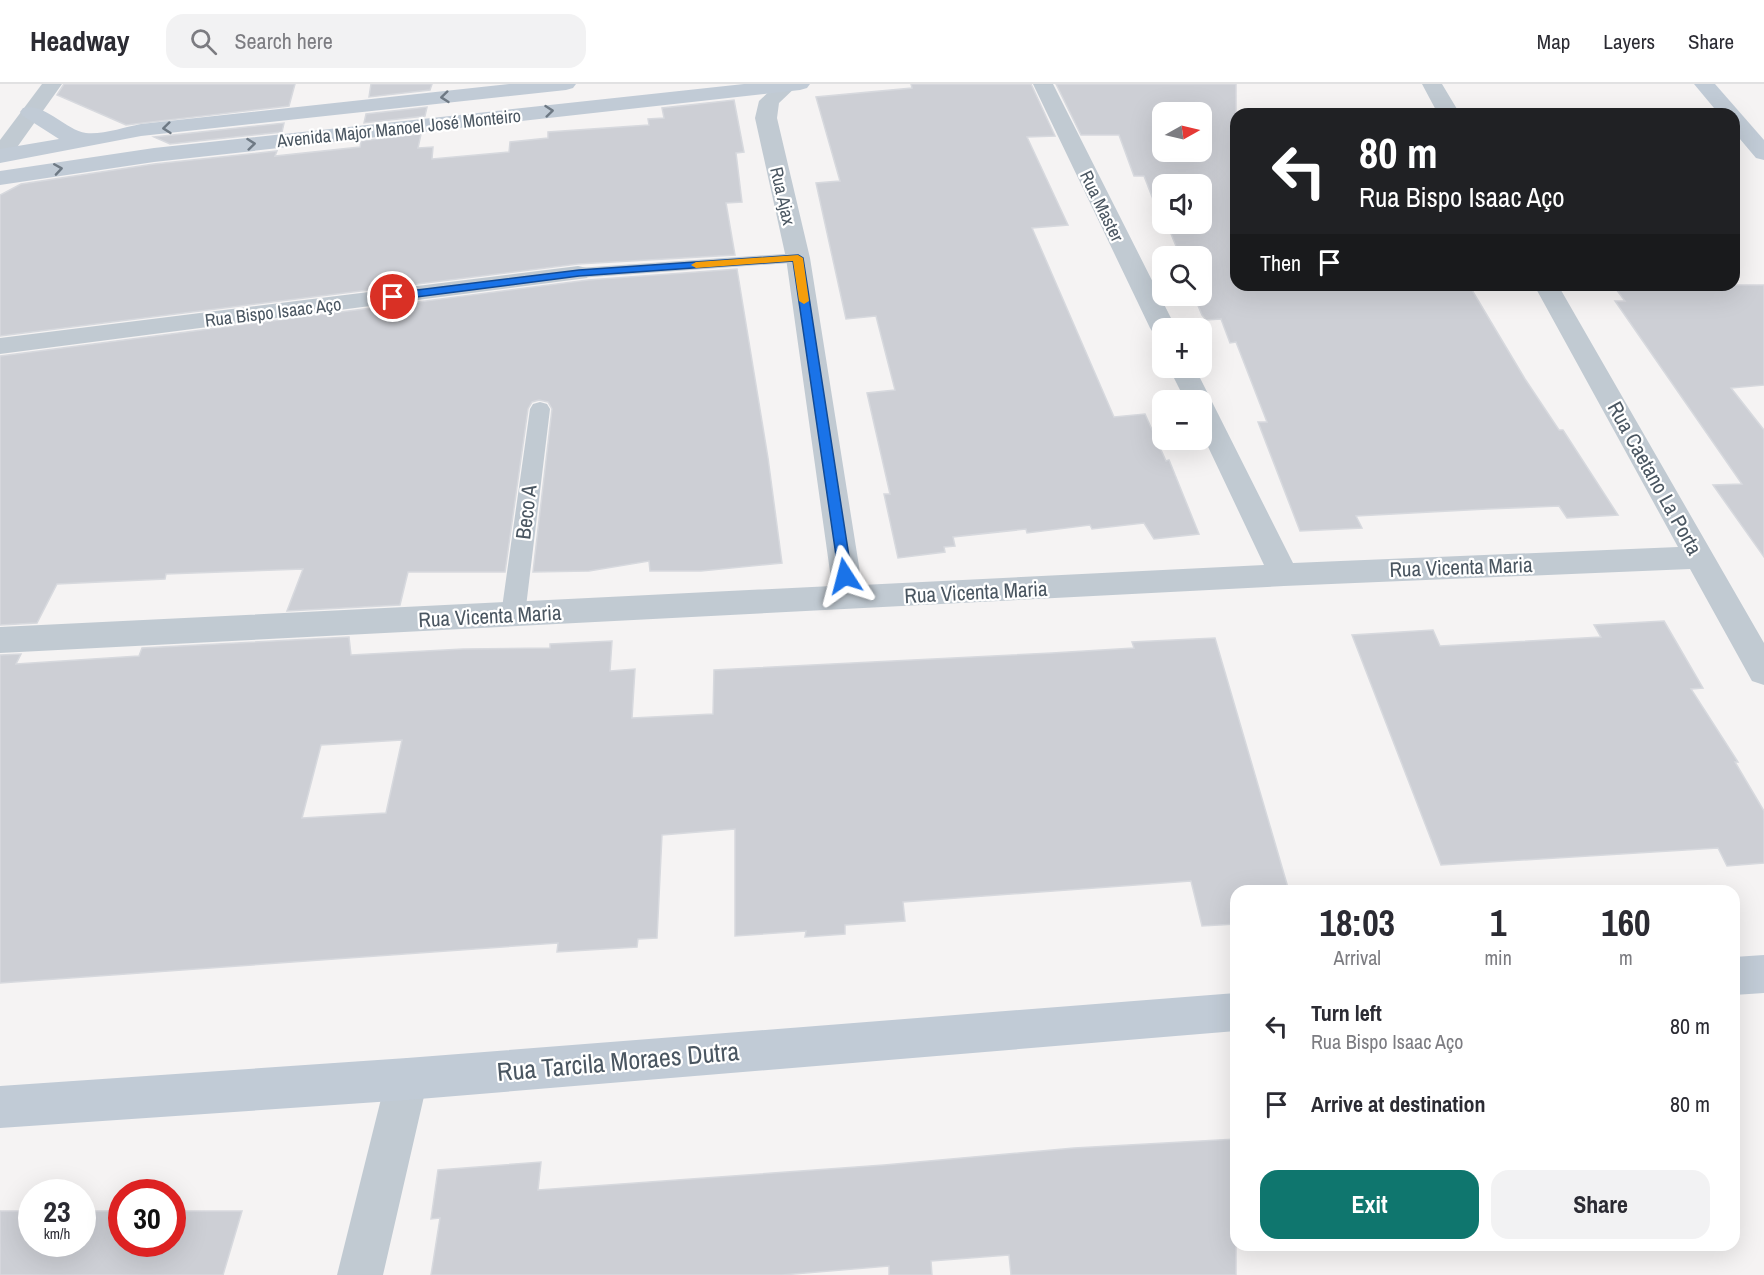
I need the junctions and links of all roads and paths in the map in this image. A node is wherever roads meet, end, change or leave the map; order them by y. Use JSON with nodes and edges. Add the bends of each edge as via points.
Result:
{"nodes":[{"id":1,"x":52,"y":84,"type":"edge"},
{"id":2,"x":566,"y":84,"type":"edge"},
{"id":3,"x":792,"y":84,"type":"edge"},
{"id":4,"x":1043,"y":84,"type":"edge"},
{"id":5,"x":1432,"y":84,"type":"edge"},
{"id":6,"x":1704,"y":84,"type":"edge"},
{"id":7,"x":1446,"y":108,"type":"edge"},
{"id":8,"x":1725,"y":108,"type":"edge"},
{"id":9,"x":30,"y":112,"type":"junction"},
{"id":10,"x":1740,"y":126,"type":"edge"},
{"id":11,"x":85,"y":139,"type":"junction"},
{"id":12,"x":1764,"y":153,"type":"edge"},
{"id":13,"x":0,"y":155,"type":"edge"},
{"id":14,"x":0,"y":178,"type":"edge"},
{"id":15,"x":798,"y":258,"type":"junction"},
{"id":16,"x":579,"y":273,"type":"joint"},
{"id":17,"x":1549,"y":291,"type":"edge"},
{"id":18,"x":1158,"y":318,"type":"edge"},
{"id":19,"x":0,"y":346,"type":"edge"},
{"id":20,"x":540,"y":409,"type":"dead end"},
{"id":21,"x":1212,"y":427,"type":"edge"},
{"id":22,"x":1700,"y":557,"type":"junction"},
{"id":23,"x":1284,"y":575,"type":"junction"},
{"id":24,"x":849,"y":599,"type":"junction"},
{"id":25,"x":513,"y":615,"type":"junction"},
{"id":26,"x":0,"y":640,"type":"edge"},
{"id":27,"x":1764,"y":672,"type":"edge"},
{"id":28,"x":1764,"y":974,"type":"edge"},
{"id":29,"x":1740,"y":976,"type":"edge"},
{"id":30,"x":1230,"y":1012,"type":"edge"},
{"id":31,"x":407,"y":1079,"type":"junction"},
{"id":32,"x":0,"y":1107,"type":"edge"},
{"id":33,"x":360,"y":1275,"type":"edge"}],
"edges":[{"from":1,"to":9,"type":"street"},
{"from":2,"to":11,"type":"street","name":"Avenida Major Manoel José Monteiro","one_way":true},
{"from":14,"to":3,"type":"street","name":"Avenida Major Manoel José Monteiro","one_way":true,"via":[[154,154]]},
{"from":3,"to":15,"type":"street","name":"Rua Ajax","via":[[769,101],[766,118]]},
{"from":4,"to":18,"type":"street","name":"Rua Master"},
{"from":5,"to":7,"type":"street"},
{"from":6,"to":8,"type":"street"},
{"from":9,"to":11,"type":"street","via":[[60,132]]},
{"from":9,"to":13,"type":"street"},
{"from":10,"to":12,"type":"street"},
{"from":11,"to":13,"type":"street","name":"Avenida Major Manoel José Monteiro"},
{"from":15,"to":16,"type":"lane","name":"Rua Bispo Isaac Aço"},
{"from":15,"to":24,"type":"street","name":"Rua Ajax"},
{"from":16,"to":19,"type":"street","name":"Rua Bispo Isaac Aço"},
{"from":17,"to":22,"type":"street","name":"Rua Caetano La Porta"},
{"from":20,"to":25,"type":"lane","name":"Beco A"},
{"from":21,"to":23,"type":"street"},
{"from":22,"to":23,"type":"street","name":"Rua Vicenta Maria"},
{"from":22,"to":27,"type":"street","name":"Rua Caetano La Porta"},
{"from":23,"to":24,"type":"street","name":"Rua Vicenta Maria"},
{"from":24,"to":25,"type":"street","name":"Rua Vicenta Maria"},
{"from":25,"to":26,"type":"street","name":"Rua Vicenta Maria"},
{"from":28,"to":29,"type":"street"},
{"from":30,"to":31,"type":"street","name":"Rua Tarcila Moraes Dutra"},
{"from":31,"to":32,"type":"street","name":"Rua Tarcila Moraes Dutra"},
{"from":31,"to":33,"type":"street"}]}
